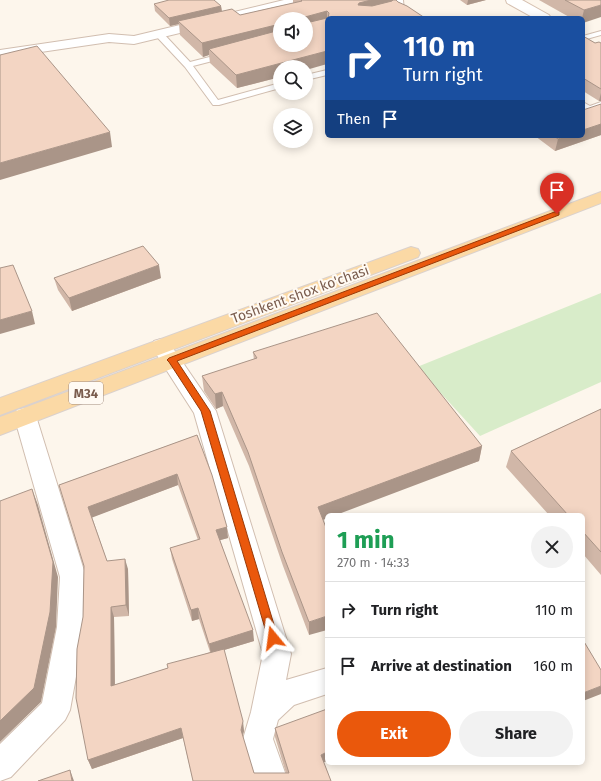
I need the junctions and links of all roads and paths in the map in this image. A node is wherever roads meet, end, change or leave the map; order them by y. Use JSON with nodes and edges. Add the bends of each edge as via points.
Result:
{"nodes":[{"id":1,"x":300,"y":0,"type":"edge"},
{"id":2,"x":399,"y":0,"type":"edge"},
{"id":3,"x":512,"y":0,"type":"edge"},
{"id":4,"x":407,"y":16,"type":"edge"},
{"id":5,"x":540,"y":16,"type":"edge"},
{"id":6,"x":601,"y":33,"type":"edge"},
{"id":7,"x":159,"y":34,"type":"junction"},
{"id":8,"x":587,"y":41,"type":"edge"},
{"id":9,"x":234,"y":52,"type":"edge"},
{"id":10,"x":0,"y":54,"type":"edge"},
{"id":11,"x":188,"y":65,"type":"junction"},
{"id":12,"x":325,"y":73,"type":"edge"},
{"id":13,"x":313,"y":76,"type":"edge"},
{"id":14,"x":273,"y":87,"type":"edge"},
{"id":15,"x":601,"y":105,"type":"edge"},
{"id":16,"x":585,"y":108,"type":"edge"},
{"id":17,"x":601,"y":182,"type":"edge"},
{"id":18,"x":601,"y":197,"type":"edge"},
{"id":19,"x":167,"y":353,"type":"junction"},
{"id":20,"x":0,"y":407,"type":"edge"},
{"id":21,"x":25,"y":416,"type":"junction"},
{"id":22,"x":0,"y":426,"type":"edge"},
{"id":23,"x":325,"y":682,"type":"edge"},
{"id":24,"x":266,"y":712,"type":"junction"},
{"id":25,"x":0,"y":766,"type":"edge"},
{"id":26,"x":272,"y":781,"type":"edge"}],
"edges":[{"from":1,"to":7,"type":"street"},
{"from":2,"to":4,"type":"lane","via":[[401,12]]},
{"from":3,"to":5,"type":"street"},
{"from":6,"to":8,"type":"lane"},
{"from":7,"to":10,"type":"street","via":[[134,40],[109,38]]},
{"from":7,"to":11,"type":"lane"},
{"from":9,"to":11,"type":"lane"},
{"from":11,"to":14,"type":"lane","via":[[216,103]]},
{"from":12,"to":13,"type":"lane"},
{"from":15,"to":16,"type":"lane"},
{"from":17,"to":19,"type":"main road","name":"Toshkent shox ko'chasi","number":"M34"},
{"from":18,"to":19,"type":"main road","name":"Toshkent shox ko'chasi","number":"M34"},
{"from":19,"to":20,"type":"main road","name":"Toshkent shox ko'chasi","number":"M34"},
{"from":19,"to":21,"type":"main road","name":"Toshkent shox ko'chasi","number":"M34"},
{"from":19,"to":24,"type":"street","via":[[205,411],[277,654]]},
{"from":21,"to":22,"type":"main road","name":"Toshkent shox ko'chasi","number":"M34"},
{"from":21,"to":25,"type":"street","via":[[74,577],[71,627],[55,710]]},
{"from":23,"to":24,"type":"street","via":[[285,694]]},
{"from":24,"to":26,"type":"street","via":[[258,739]]}]}
